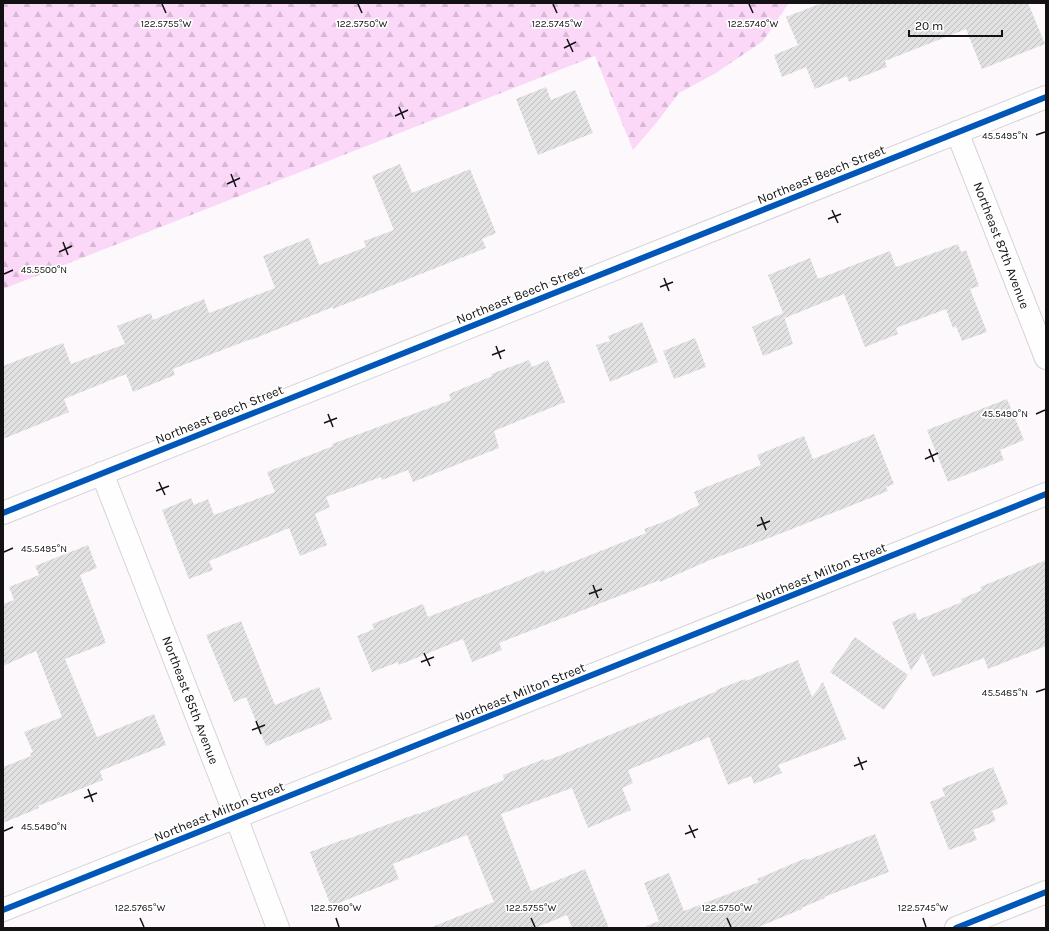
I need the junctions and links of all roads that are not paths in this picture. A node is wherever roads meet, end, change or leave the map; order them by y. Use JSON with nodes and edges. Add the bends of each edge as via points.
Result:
{"nodes":[{"id":1,"x":1046,"y":97,"type":"edge"},
{"id":2,"x":957,"y":132,"type":"junction"},
{"id":3,"x":1046,"y":358,"type":"edge"},
{"id":4,"x":102,"y":473,"type":"junction"},
{"id":5,"x":1046,"y":494,"type":"edge"},
{"id":6,"x":3,"y":513,"type":"edge"},
{"id":7,"x":236,"y":817,"type":"junction"},
{"id":8,"x":1046,"y":892,"type":"edge"},
{"id":9,"x":3,"y":910,"type":"edge"},
{"id":10,"x":278,"y":928,"type":"edge"},
{"id":11,"x":956,"y":928,"type":"edge"}],
"edges":[{"from":1,"to":2,"type":"street","name":"Northeast Beech Street"},
{"from":2,"to":3,"type":"street","name":"Northeast 87th Avenue"},
{"from":2,"to":4,"type":"street","name":"Northeast Beech Street"},
{"from":4,"to":6,"type":"street","name":"Northeast Beech Street"},
{"from":4,"to":7,"type":"street","name":"Northeast 85th Avenue"},
{"from":5,"to":7,"type":"street","name":"Northeast Milton Street"},
{"from":7,"to":9,"type":"street","name":"Northeast Milton Street"},
{"from":7,"to":10,"type":"street","name":"Northeast 85th Avenue"},
{"from":8,"to":11,"type":"street"}]}
